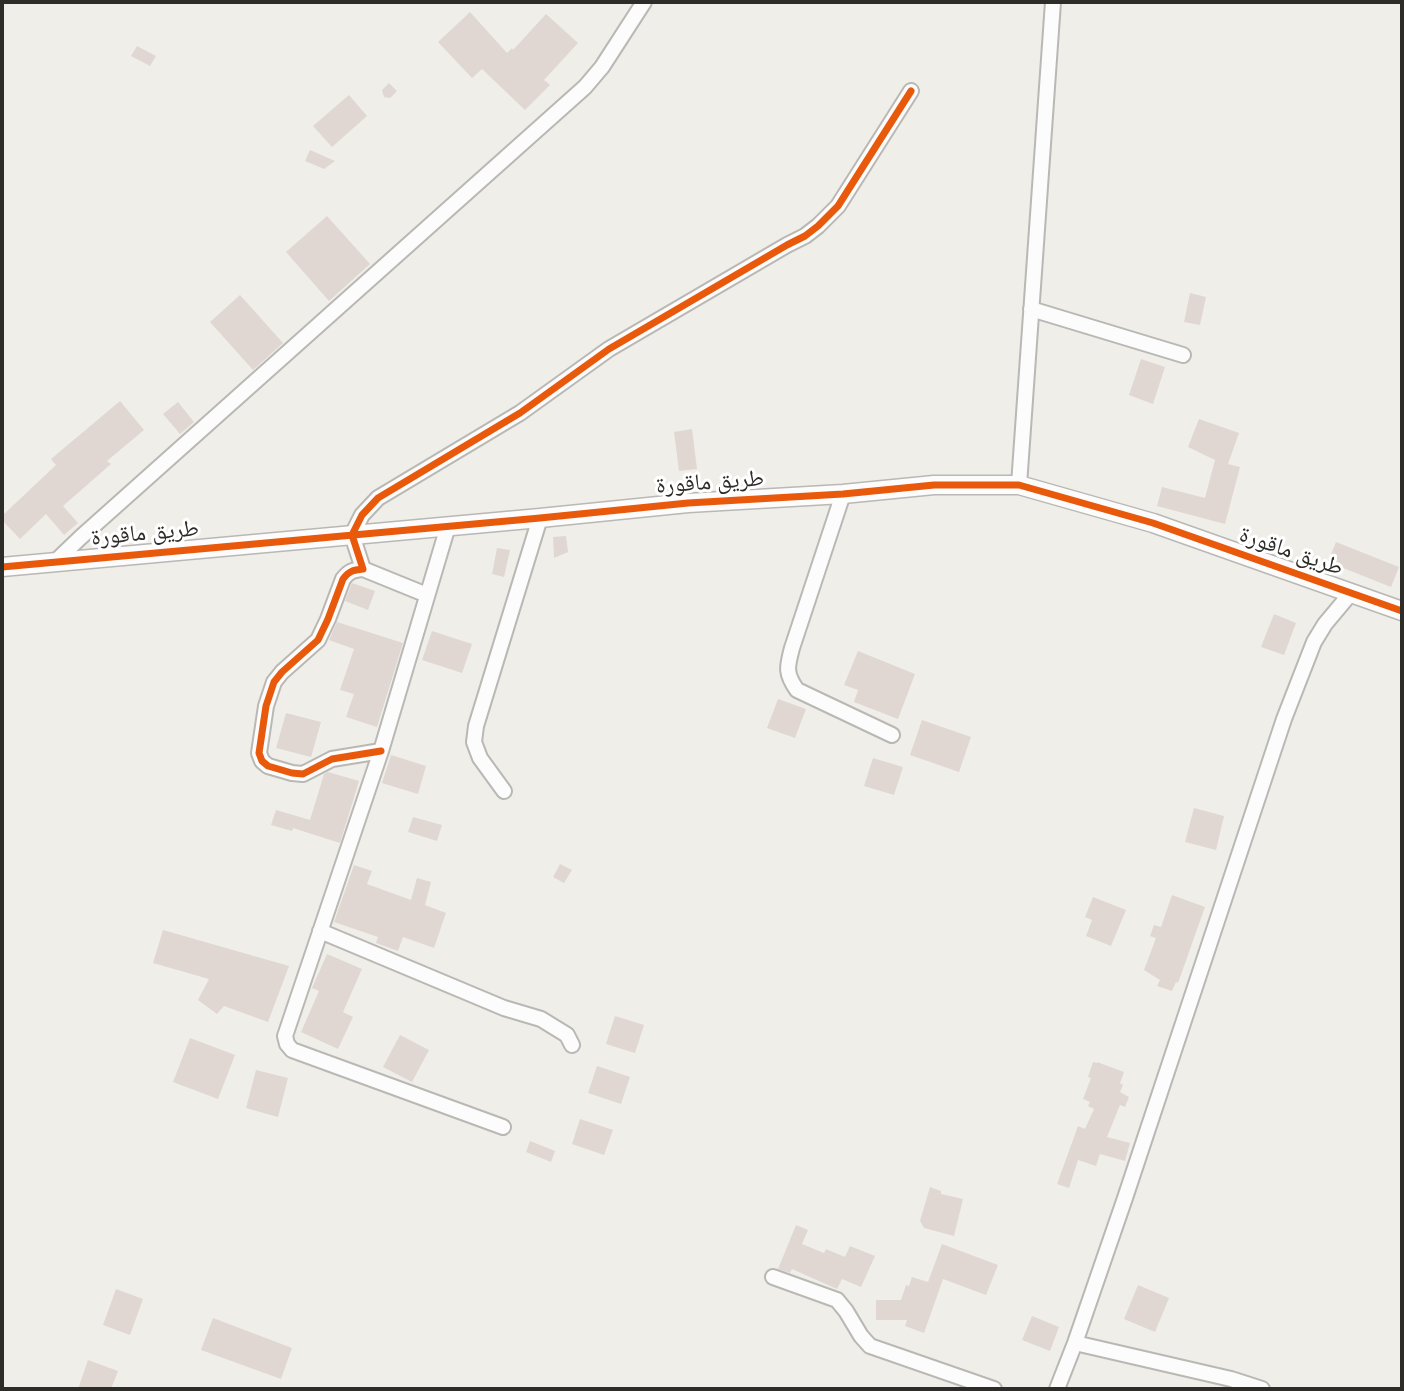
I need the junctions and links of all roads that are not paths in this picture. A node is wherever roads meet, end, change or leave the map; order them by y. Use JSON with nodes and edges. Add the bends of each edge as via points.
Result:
{"nodes":[{"id":1,"x":644,"y":2,"type":"edge"},
{"id":2,"x":1052,"y":2,"type":"edge"},
{"id":3,"x":912,"y":91,"type":"dead end"},
{"id":4,"x":1031,"y":309,"type":"junction"},
{"id":5,"x":1183,"y":355,"type":"dead end"},
{"id":6,"x":1019,"y":485,"type":"junction"},
{"id":7,"x":843,"y":494,"type":"junction"},
{"id":8,"x":540,"y":518,"type":"junction"},
{"id":9,"x":448,"y":526,"type":"junction"},
{"id":10,"x":352,"y":535,"type":"junction"},
{"id":11,"x":56,"y":561,"type":"junction"},
{"id":12,"x":2,"y":566,"type":"edge"},
{"id":13,"x":363,"y":569,"type":"junction"},
{"id":14,"x":1351,"y":593,"type":"junction"},
{"id":15,"x":427,"y":595,"type":"junction"},
{"id":16,"x":1402,"y":611,"type":"edge"},
{"id":17,"x":892,"y":735,"type":"dead end"},
{"id":18,"x":381,"y":751,"type":"junction"},
{"id":19,"x":504,"y":791,"type":"dead end"},
{"id":20,"x":320,"y":931,"type":"junction"},
{"id":21,"x":572,"y":1045,"type":"dead end"},
{"id":22,"x":503,"y":1127,"type":"dead end"},
{"id":23,"x":774,"y":1277,"type":"dead end"},
{"id":24,"x":1074,"y":1343,"type":"junction"},
{"id":25,"x":993,"y":1389,"type":"edge"},
{"id":26,"x":1057,"y":1389,"type":"edge"},
{"id":27,"x":1262,"y":1389,"type":"edge"}],
"edges":[{"from":1,"to":11,"type":"street","via":[[585,88]]},
{"from":2,"to":4,"type":"street"},
{"from":3,"to":10,"type":"street","via":[[838,206],[818,226],[609,349],[520,414],[378,498]]},
{"from":4,"to":5,"type":"street"},
{"from":4,"to":6,"type":"street"},
{"from":6,"to":7,"type":"street","name":"طريق ماقورة","via":[[934,485]]},
{"from":6,"to":14,"type":"street","name":"طريق ماقورة","via":[[1153,523]]},
{"from":7,"to":8,"type":"street","name":"طريق ماقورة"},
{"from":7,"to":17,"type":"street","via":[[792,648],[788,678],[797,690]]},
{"from":8,"to":9,"type":"street","name":"طريق ماقورة"},
{"from":8,"to":19,"type":"street","via":[[474,742]]},
{"from":9,"to":10,"type":"street","name":"طريق ماقورة"},
{"from":9,"to":15,"type":"street"},
{"from":10,"to":11,"type":"street","name":"طريق ماقورة"},
{"from":10,"to":13,"type":"street"},
{"from":11,"to":12,"type":"street","name":"طريق ماقورة"},
{"from":13,"to":15,"type":"street"},
{"from":13,"to":18,"type":"street","via":[[347,573],[318,640],[274,682],[259,753],[268,766],[303,774],[332,759]]},
{"from":14,"to":16,"type":"street","name":"طريق ماقورة"},
{"from":14,"to":24,"type":"street","via":[[1314,642],[1284,719]]},
{"from":15,"to":18,"type":"street"},
{"from":18,"to":20,"type":"street"},
{"from":20,"to":21,"type":"street","via":[[541,1019],[567,1035]]},
{"from":20,"to":22,"type":"street","via":[[285,1036],[292,1050]]},
{"from":23,"to":25,"type":"street","via":[[837,1300],[870,1346]]},
{"from":24,"to":26,"type":"street"},
{"from":24,"to":27,"type":"street"}]}
